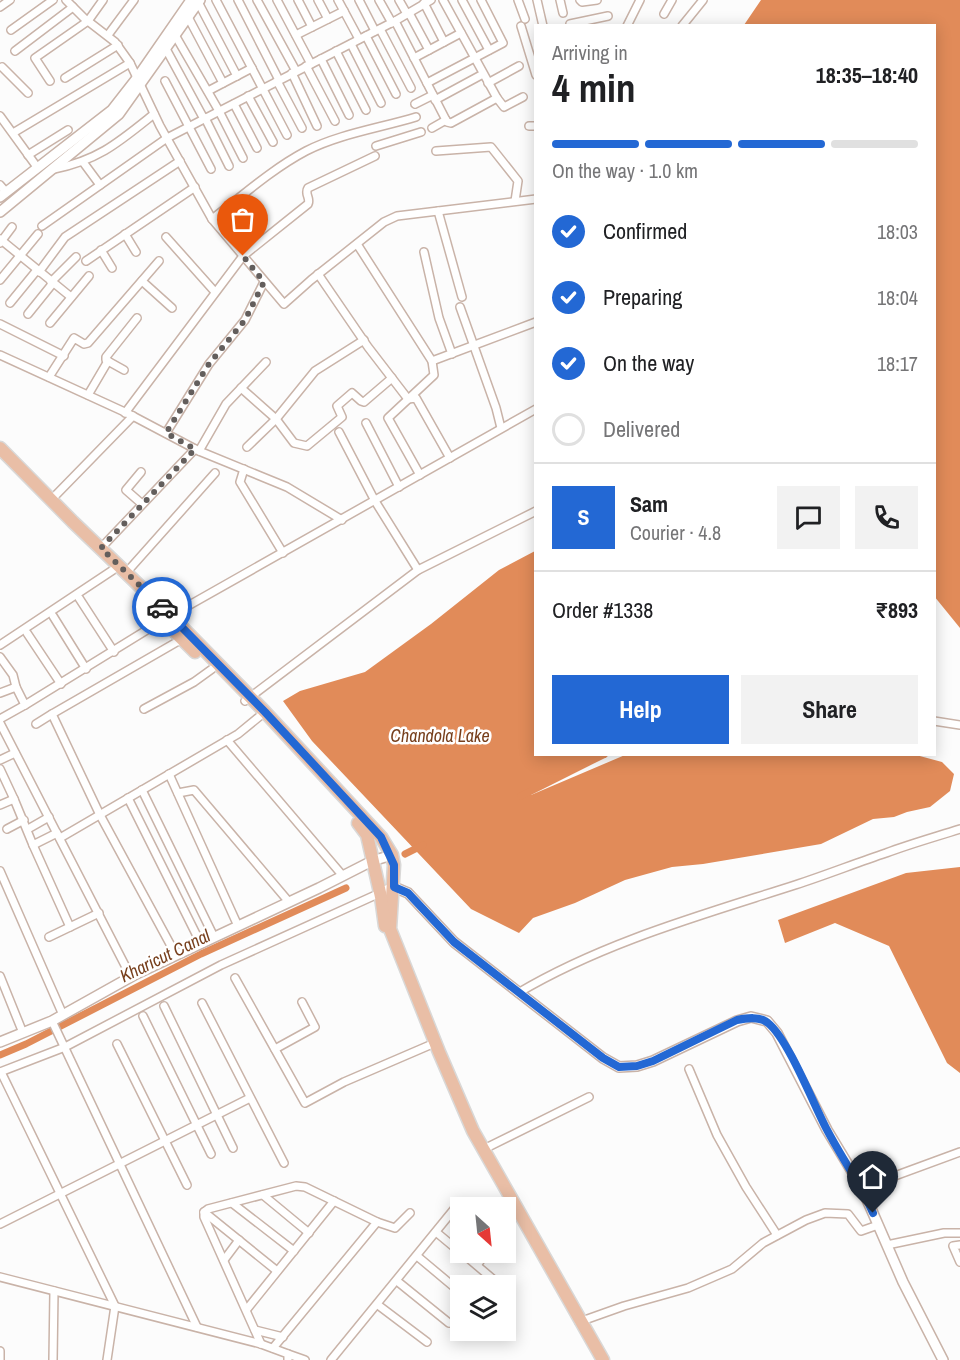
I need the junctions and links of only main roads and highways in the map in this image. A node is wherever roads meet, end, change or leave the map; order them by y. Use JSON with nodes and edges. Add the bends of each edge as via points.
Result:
{"nodes":[{"id":1,"x":0,"y":448,"type":"edge"},
{"id":2,"x":0,"y":457,"type":"edge"},
{"id":3,"x":49,"y":502,"type":"junction"},
{"id":4,"x":120,"y":571,"type":"junction"},
{"id":5,"x":168,"y":618,"type":"junction"},
{"id":6,"x":247,"y":699,"type":"junction"},
{"id":7,"x":579,"y":1322,"type":"junction"},
{"id":8,"x":597,"y":1360,"type":"edge"},
{"id":9,"x":603,"y":1360,"type":"edge"}],
"edges":[{"from":1,"to":3,"type":"main road"},
{"from":2,"to":3,"type":"main road"},
{"from":3,"to":4,"type":"main road"},
{"from":3,"to":4,"type":"main road","via":[[101,548]]},
{"from":4,"to":5,"type":"main road"},
{"from":5,"to":6,"type":"main road"},
{"from":5,"to":6,"type":"main road","via":[[182,639]]},
{"from":6,"to":7,"type":"main road","via":[[367,835],[386,931],[430,1045],[469,1133]]},
{"from":6,"to":7,"type":"main road","via":[[381,837],[392,855],[390,929],[438,1052],[473,1131]]},
{"from":7,"to":8,"type":"main road"},
{"from":7,"to":9,"type":"main road"}]}
